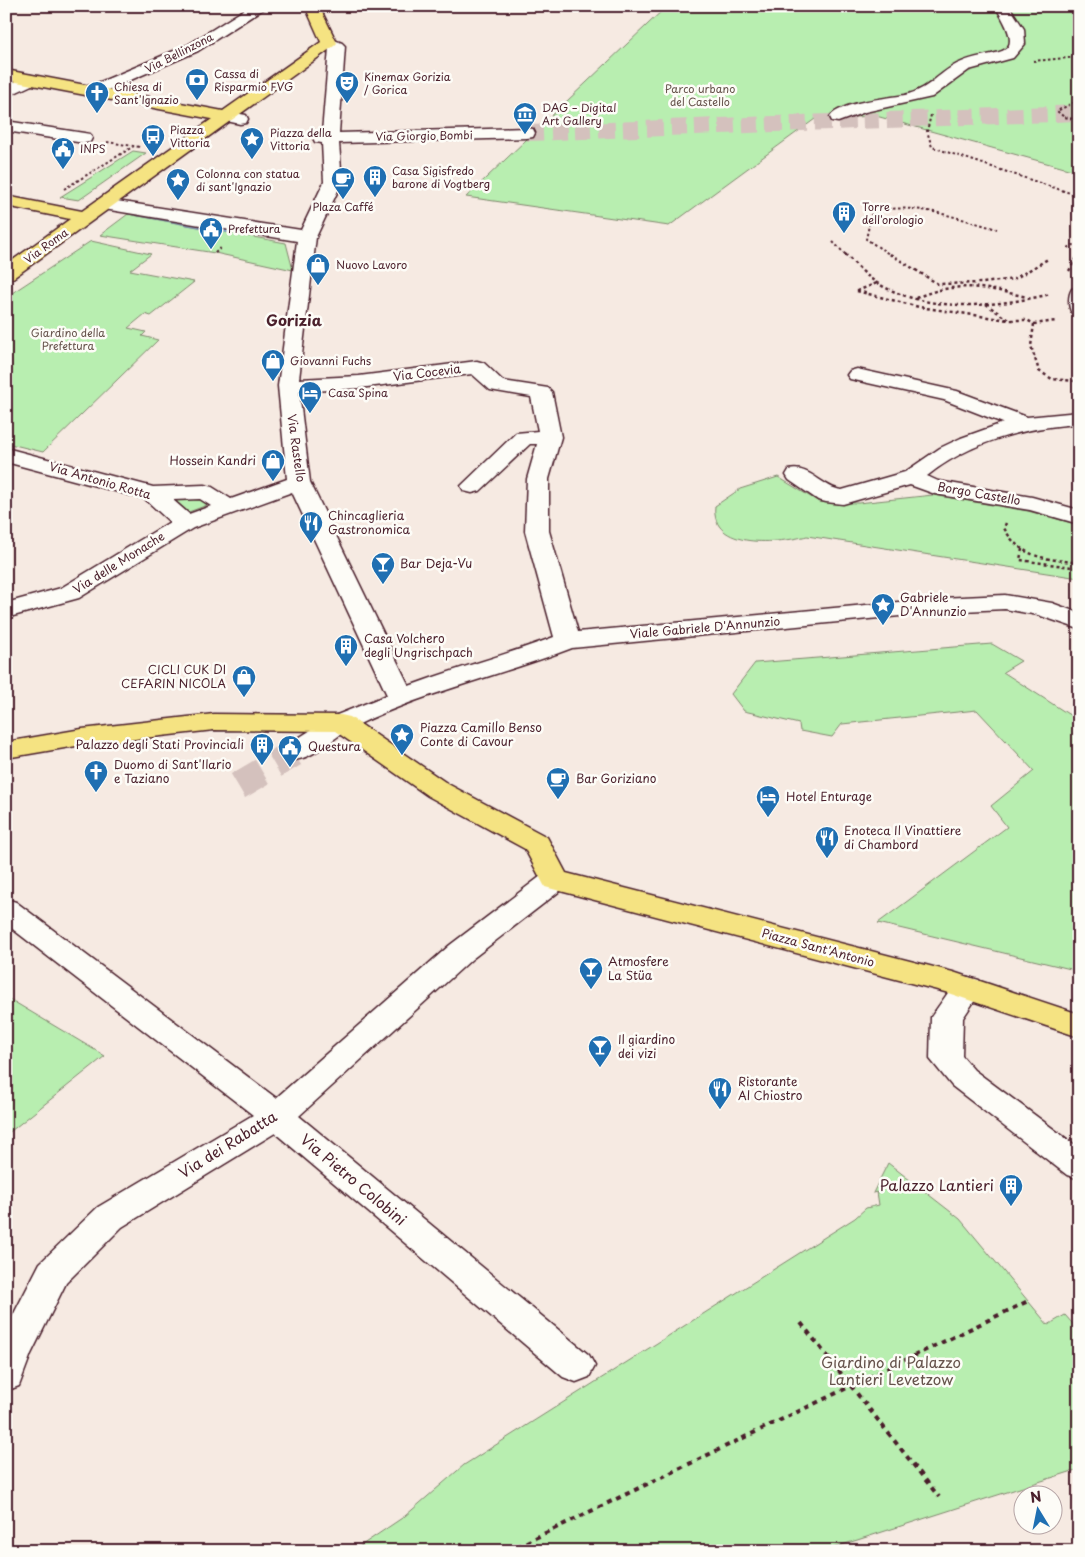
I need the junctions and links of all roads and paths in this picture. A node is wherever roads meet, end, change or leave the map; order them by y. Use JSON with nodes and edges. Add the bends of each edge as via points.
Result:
{"nodes":[{"id":1,"x":261,"y":6,"type":"edge"},
{"id":2,"x":312,"y":6,"type":"edge"},
{"id":3,"x":1002,"y":6,"type":"edge"},
{"id":4,"x":329,"y":43,"type":"junction"},
{"id":5,"x":1079,"y":57,"type":"edge"},
{"id":6,"x":1029,"y":61,"type":"dead end"},
{"id":7,"x":6,"y":75,"type":"edge"},
{"id":8,"x":30,"y":80,"type":"junction"},
{"id":9,"x":92,"y":91,"type":"junction"},
{"id":10,"x":6,"y":92,"type":"edge"},
{"id":11,"x":1079,"y":100,"type":"edge"},
{"id":12,"x":933,"y":111,"type":"dead end"},
{"id":13,"x":232,"y":117,"type":"junction"},
{"id":14,"x":838,"y":117,"type":"dead end"},
{"id":15,"x":1079,"y":120,"type":"edge"},
{"id":16,"x":6,"y":126,"type":"edge"},
{"id":17,"x":526,"y":133,"type":"tunnel mouth"},
{"id":18,"x":84,"y":138,"type":"dead end"},
{"id":19,"x":326,"y":138,"type":"junction"},
{"id":20,"x":134,"y":146,"type":"dead end"},
{"id":21,"x":59,"y":192,"type":"dead end"},
{"id":22,"x":1079,"y":196,"type":"edge"},
{"id":23,"x":6,"y":201,"type":"edge"},
{"id":24,"x":104,"y":204,"type":"junction"},
{"id":25,"x":85,"y":217,"type":"junction"},
{"id":26,"x":996,"y":229,"type":"dead end"},
{"id":27,"x":305,"y":236,"type":"junction"},
{"id":28,"x":833,"y":242,"type":"dead end"},
{"id":29,"x":1079,"y":246,"type":"edge"},
{"id":30,"x":1068,"y":248,"type":"dead end"},
{"id":31,"x":1079,"y":254,"type":"edge"},
{"id":32,"x":1048,"y":259,"type":"dead end"},
{"id":33,"x":6,"y":274,"type":"edge"},
{"id":34,"x":1067,"y":276,"type":"dead end"},
{"id":35,"x":877,"y":283,"type":"junction"},
{"id":36,"x":1057,"y":288,"type":"dead end"},
{"id":37,"x":1079,"y":293,"type":"edge"},
{"id":38,"x":1032,"y":297,"type":"junction"},
{"id":39,"x":916,"y":298,"type":"junction"},
{"id":40,"x":986,"y":304,"type":"junction"},
{"id":41,"x":1079,"y":309,"type":"edge"},
{"id":42,"x":1008,"y":320,"type":"junction"},
{"id":43,"x":857,"y":375,"type":"dead end"},
{"id":44,"x":1076,"y":381,"type":"dead end"},
{"id":45,"x":288,"y":386,"type":"junction"},
{"id":46,"x":1079,"y":418,"type":"edge"},
{"id":47,"x":1022,"y":423,"type":"junction"},
{"id":48,"x":550,"y":437,"type":"junction"},
{"id":49,"x":6,"y":455,"type":"edge"},
{"id":50,"x":797,"y":475,"type":"dead end"},
{"id":51,"x":913,"y":477,"type":"junction"},
{"id":52,"x":299,"y":482,"type":"junction"},
{"id":53,"x":472,"y":486,"type":"dead end"},
{"id":54,"x":153,"y":494,"type":"junction"},
{"id":55,"x":1018,"y":501,"type":"junction"},
{"id":56,"x":229,"y":507,"type":"junction"},
{"id":57,"x":1079,"y":517,"type":"edge"},
{"id":58,"x":185,"y":523,"type":"junction"},
{"id":59,"x":1022,"y":549,"type":"junction"},
{"id":60,"x":1079,"y":563,"type":"edge"},
{"id":61,"x":1079,"y":568,"type":"edge"},
{"id":62,"x":6,"y":610,"type":"edge"},
{"id":63,"x":1079,"y":622,"type":"edge"},
{"id":64,"x":568,"y":641,"type":"junction"},
{"id":65,"x":402,"y":698,"type":"junction"},
{"id":66,"x":341,"y":723,"type":"junction"},
{"id":67,"x":6,"y":750,"type":"edge"},
{"id":68,"x":294,"y":753,"type":"tunnel mouth"},
{"id":69,"x":555,"y":880,"type":"junction"},
{"id":70,"x":6,"y":909,"type":"edge"},
{"id":71,"x":968,"y":988,"type":"junction"},
{"id":72,"x":1079,"y":1026,"type":"edge"},
{"id":73,"x":277,"y":1116,"type":"junction"},
{"id":74,"x":1079,"y":1166,"type":"edge"},
{"id":75,"x":1028,"y":1301,"type":"dead end"},
{"id":76,"x":801,"y":1323,"type":"dead end"},
{"id":77,"x":576,"y":1366,"type":"dead end"},
{"id":78,"x":6,"y":1375,"type":"edge"},
{"id":79,"x":852,"y":1385,"type":"junction"},
{"id":80,"x":939,"y":1497,"type":"dead end"},
{"id":81,"x":508,"y":1551,"type":"edge"}],
"edges":[{"from":1,"to":9,"type":"street","name":"Via Bellinzona","via":[[193,48]]},
{"from":2,"to":4,"type":"main road"},
{"from":3,"to":14,"type":"street","via":[[1018,33],[1018,43],[1013,50],[1003,56],[964,66],[928,93],[892,104],[853,109]]},
{"from":4,"to":13,"type":"main road"},
{"from":4,"to":19,"type":"street","via":[[337,46]]},
{"from":5,"to":6,"type":"path"},
{"from":7,"to":8,"type":"main road"},
{"from":8,"to":9,"type":"main road"},
{"from":8,"to":10,"type":"street"},
{"from":9,"to":13,"type":"main road"},
{"from":11,"to":15,"type":"path","via":[[1057,111],[1064,117]]},
{"from":12,"to":22,"type":"path","via":[[926,125],[926,138],[932,147]]},
{"from":13,"to":24,"type":"main road"},
{"from":16,"to":18,"type":"street"},
{"from":17,"to":19,"type":"street","name":"Via Giorgio Bombi"},
{"from":19,"to":27,"type":"street","via":[[332,182]]},
{"from":20,"to":21,"type":"path"},
{"from":23,"to":25,"type":"main road"},
{"from":24,"to":25,"type":"main road"},
{"from":24,"to":27,"type":"street"},
{"from":25,"to":33,"type":"main road","name":"Via Roma"},
{"from":26,"to":32,"type":"path","via":[[920,209],[892,206],[872,212],[866,239],[938,284],[1014,280]]},
{"from":27,"to":45,"type":"street","name":"Via Rastello"},
{"from":28,"to":35,"type":"path"},
{"from":29,"to":30,"type":"path"},
{"from":31,"to":34,"type":"path"},
{"from":35,"to":39,"type":"path"},
{"from":35,"to":42,"type":"path","via":[[857,291],[919,307]]},
{"from":36,"to":38,"type":"path","via":[[1051,294]]},
{"from":37,"to":41,"type":"street"},
{"from":38,"to":39,"type":"path","via":[[998,289],[942,289]]},
{"from":38,"to":40,"type":"path"},
{"from":39,"to":40,"type":"path","via":[[962,306]]},
{"from":40,"to":42,"type":"path"},
{"from":42,"to":44,"type":"path","via":[[1027,320],[1034,324],[1031,346],[1039,371],[1052,379]]},
{"from":43,"to":47,"type":"street","via":[[950,395]]},
{"from":45,"to":48,"type":"street","name":"Via Cocevia","via":[[359,382],[477,367],[497,386],[541,392]]},
{"from":45,"to":52,"type":"street","name":"Via Rastello"},
{"from":46,"to":47,"type":"street"},
{"from":47,"to":51,"type":"street","via":[[927,463]]},
{"from":48,"to":53,"type":"street","via":[[524,438]]},
{"from":48,"to":64,"type":"street","name":"Via Cocevia","via":[[538,479],[537,531]]},
{"from":49,"to":54,"type":"street","name":"Via Antonio Rotta"},
{"from":50,"to":51,"type":"street","via":[[826,495],[843,497]]},
{"from":51,"to":55,"type":"street","name":"Borgo Castello","via":[[935,488]]},
{"from":52,"to":56,"type":"street","name":"Via delle Monache"},
{"from":52,"to":65,"type":"street","name":"Via Rastello"},
{"from":54,"to":56,"type":"street","via":[[204,492]]},
{"from":54,"to":58,"type":"street","name":"Via Antonio Rotta"},
{"from":55,"to":57,"type":"street","name":"Borgo Castello"},
{"from":55,"to":59,"type":"path","via":[[1004,528],[1013,544]]},
{"from":56,"to":58,"type":"street","name":"Via delle Monache"},
{"from":58,"to":62,"type":"street","name":"Via delle Monache","via":[[70,593]]},
{"from":59,"to":60,"type":"path","via":[[1038,557]]},
{"from":59,"to":61,"type":"path","via":[[1020,560]]},
{"from":63,"to":64,"type":"street","name":"Viale Gabriele D'Annunzio","via":[[1043,608],[1006,602],[941,605]]},
{"from":64,"to":65,"type":"street","name":"Viale Gabriele D'Annunzio"},
{"from":65,"to":66,"type":"street","name":"Viale Gabriele D'Annunzio"},
{"from":66,"to":67,"type":"main road","via":[[214,722],[82,737]]},
{"from":66,"to":68,"type":"street","name":"Viale Gabriele D'Annunzio"},
{"from":66,"to":69,"type":"main road","via":[[438,790],[537,843]]},
{"from":69,"to":71,"type":"main road","name":"Piazza Sant'Antonio"},
{"from":69,"to":73,"type":"street","name":"Via dei Rabatta","via":[[461,952]]},
{"from":70,"to":73,"type":"street","name":"Via Pietro Colobini"},
{"from":71,"to":72,"type":"main road","name":"Piazza Sant'Antonio"},
{"from":71,"to":74,"type":"street","via":[[946,1017],[946,1059],[963,1078]]},
{"from":73,"to":77,"type":"street","name":"Via Pietro Colobini"},
{"from":73,"to":78,"type":"street","name":"Via dei Rabatta","via":[[110,1217],[53,1273],[12,1354]]},
{"from":75,"to":79,"type":"path"},
{"from":76,"to":79,"type":"path"},
{"from":79,"to":80,"type":"path"},
{"from":79,"to":81,"type":"path"}]}
